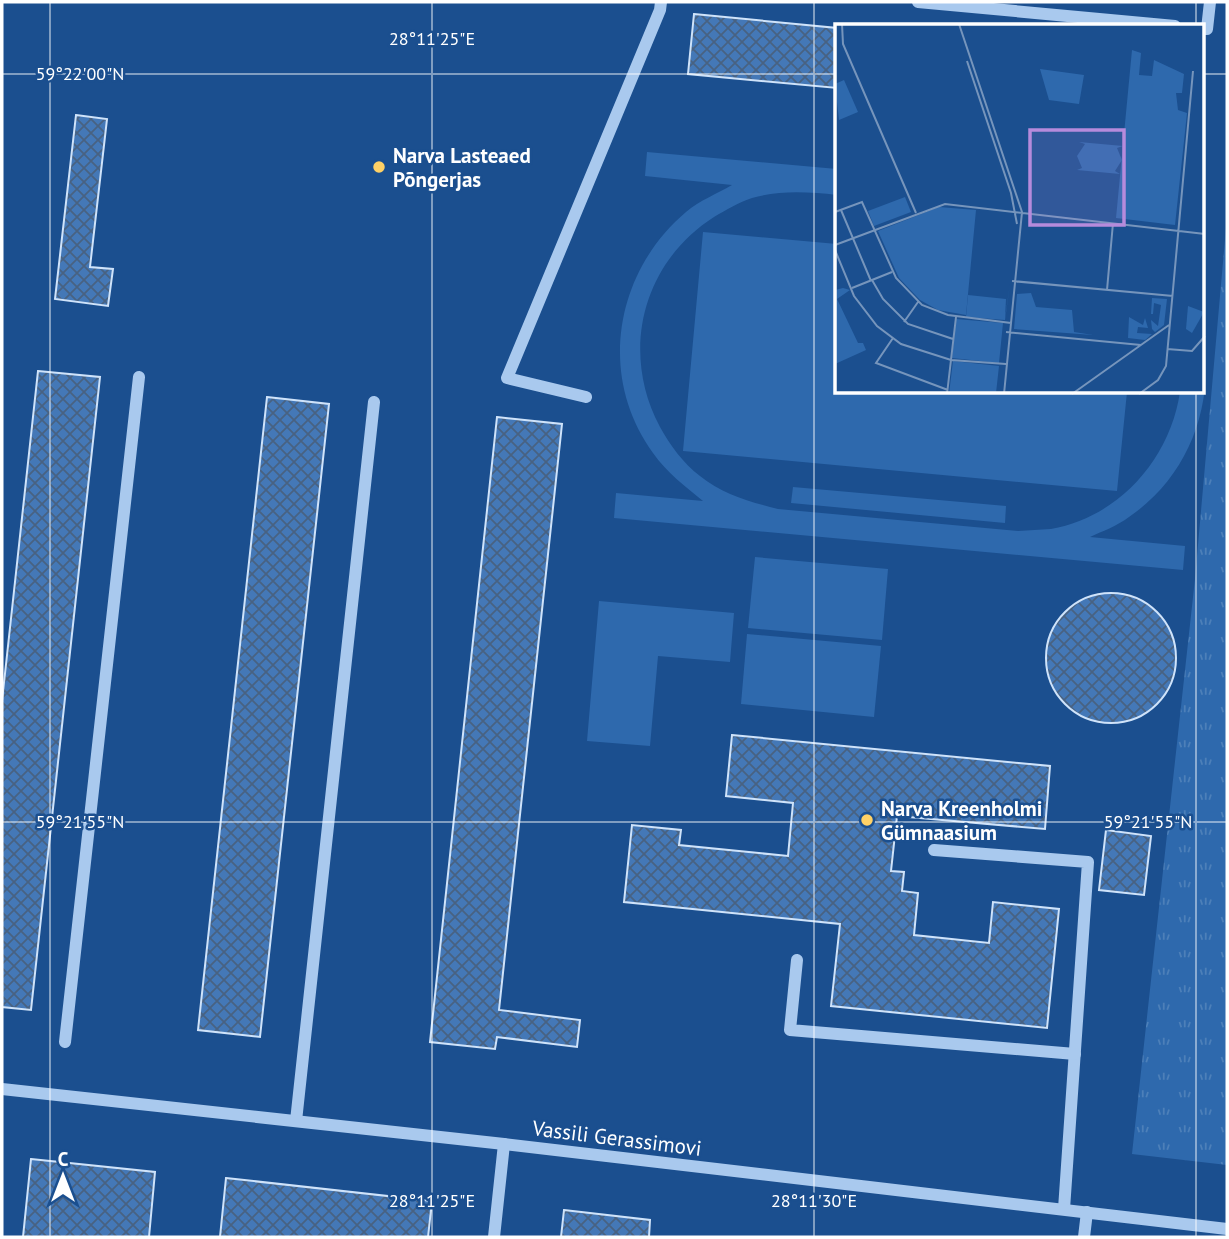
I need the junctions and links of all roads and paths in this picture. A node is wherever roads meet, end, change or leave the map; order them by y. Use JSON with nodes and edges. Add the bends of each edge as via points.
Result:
{"nodes":[{"id":1,"x":661,"y":2,"type":"edge"},
{"id":2,"x":918,"y":2,"type":"edge"},
{"id":3,"x":1210,"y":2,"type":"edge"},
{"id":4,"x":1154,"y":24,"type":"edge"},
{"id":5,"x":1204,"y":29,"type":"edge"},
{"id":6,"x":139,"y":377,"type":"dead end"},
{"id":7,"x":586,"y":397,"type":"dead end"},
{"id":8,"x":374,"y":402,"type":"dead end"},
{"id":9,"x":934,"y":850,"type":"dead end"},
{"id":10,"x":797,"y":960,"type":"dead end"},
{"id":11,"x":65,"y":1042,"type":"dead end"},
{"id":12,"x":1075,"y":1054,"type":"junction"},
{"id":13,"x":2,"y":1089,"type":"edge"},
{"id":14,"x":296,"y":1121,"type":"junction"},
{"id":15,"x":503,"y":1144,"type":"junction"},
{"id":16,"x":1064,"y":1209,"type":"junction"},
{"id":17,"x":1087,"y":1212,"type":"junction"},
{"id":18,"x":1227,"y":1229,"type":"edge"},
{"id":19,"x":494,"y":1237,"type":"edge"},
{"id":20,"x":1084,"y":1237,"type":"edge"}],
"edges":[{"from":1,"to":7,"type":"street","via":[[507,378]]},
{"from":2,"to":4,"type":"street"},
{"from":3,"to":5,"type":"street"},
{"from":6,"to":11,"type":"street"},
{"from":8,"to":14,"type":"street"},
{"from":9,"to":12,"type":"street","via":[[1088,862]]},
{"from":10,"to":12,"type":"street","via":[[790,1030]]},
{"from":12,"to":16,"type":"street"},
{"from":13,"to":14,"type":"street","name":"Vassili Gerassimovi"},
{"from":14,"to":15,"type":"street","name":"Vassili Gerassimovi"},
{"from":15,"to":16,"type":"street","name":"Vassili Gerassimovi"},
{"from":15,"to":19,"type":"street"},
{"from":16,"to":17,"type":"street","name":"Vassili Gerassimovi"},
{"from":17,"to":18,"type":"street","name":"Vassili Gerassimovi"},
{"from":17,"to":20,"type":"street"}]}
